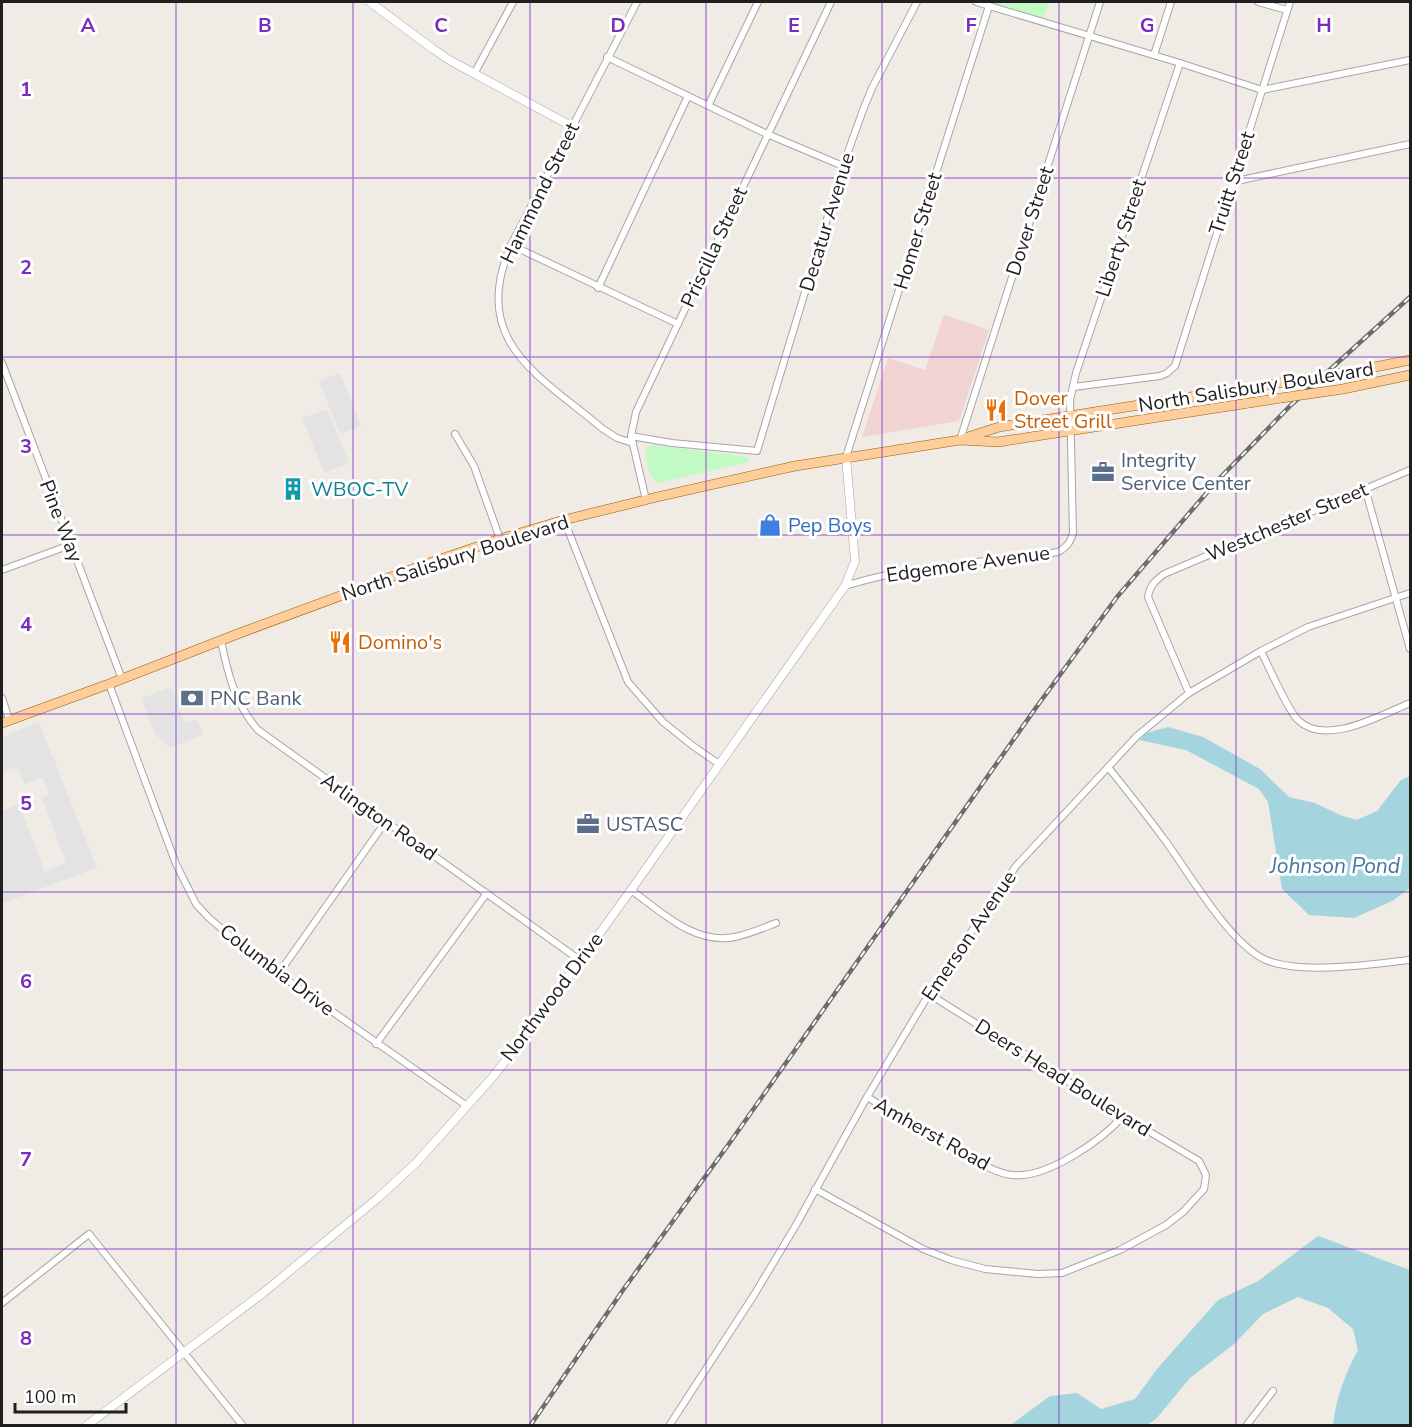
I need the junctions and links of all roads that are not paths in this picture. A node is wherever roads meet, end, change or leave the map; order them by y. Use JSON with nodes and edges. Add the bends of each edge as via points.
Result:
{"nodes":[{"id":1,"x":370,"y":2,"type":"edge"},
{"id":2,"x":513,"y":2,"type":"edge"},
{"id":3,"x":637,"y":2,"type":"edge"},
{"id":4,"x":758,"y":2,"type":"edge"},
{"id":5,"x":831,"y":2,"type":"edge"},
{"id":6,"x":917,"y":2,"type":"edge"},
{"id":7,"x":976,"y":2,"type":"edge"},
{"id":8,"x":1100,"y":2,"type":"edge"},
{"id":9,"x":1171,"y":2,"type":"edge"},
{"id":10,"x":1258,"y":2,"type":"edge"},
{"id":11,"x":1290,"y":2,"type":"edge"},
{"id":12,"x":989,"y":6,"type":"junction"},
{"id":13,"x":1287,"y":10,"type":"junction"},
{"id":14,"x":1089,"y":36,"type":"junction"},
{"id":15,"x":1154,"y":55,"type":"junction"},
{"id":16,"x":607,"y":57,"type":"junction"},
{"id":17,"x":1410,"y":60,"type":"edge"},
{"id":18,"x":1180,"y":63,"type":"junction"},
{"id":19,"x":474,"y":74,"type":"junction"},
{"id":20,"x":1262,"y":90,"type":"junction"},
{"id":21,"x":687,"y":96,"type":"junction"},
{"id":22,"x":708,"y":106,"type":"junction"},
{"id":23,"x":573,"y":127,"type":"junction"},
{"id":24,"x":766,"y":134,"type":"junction"},
{"id":25,"x":1410,"y":144,"type":"edge"},
{"id":26,"x":843,"y":166,"type":"junction"},
{"id":27,"x":1232,"y":182,"type":"junction"},
{"id":28,"x":511,"y":245,"type":"junction"},
{"id":29,"x":598,"y":288,"type":"junction"},
{"id":30,"x":678,"y":324,"type":"junction"},
{"id":31,"x":1410,"y":360,"type":"edge"},
{"id":32,"x":2,"y":363,"type":"edge"},
{"id":33,"x":1410,"y":375,"type":"edge"},
{"id":34,"x":1073,"y":387,"type":"junction"},
{"id":35,"x":1070,"y":416,"type":"junction"},
{"id":36,"x":1070,"y":430,"type":"junction"},
{"id":37,"x":454,"y":434,"type":"dead end"},
{"id":38,"x":632,"y":439,"type":"junction"},
{"id":39,"x":960,"y":440,"type":"junction"},
{"id":40,"x":757,"y":451,"type":"joint"},
{"id":41,"x":846,"y":457,"type":"junction"},
{"id":42,"x":1410,"y":470,"type":"edge"},
{"id":43,"x":1365,"y":488,"type":"junction"},
{"id":44,"x":646,"y":500,"type":"junction"},
{"id":45,"x":564,"y":520,"type":"junction"},
{"id":46,"x":500,"y":538,"type":"junction"},
{"id":47,"x":70,"y":545,"type":"junction"},
{"id":48,"x":2,"y":570,"type":"edge"},
{"id":49,"x":845,"y":586,"type":"junction"},
{"id":50,"x":1410,"y":593,"type":"edge"},
{"id":51,"x":1395,"y":598,"type":"junction"},
{"id":52,"x":220,"y":641,"type":"junction"},
{"id":53,"x":1410,"y":649,"type":"edge"},
{"id":54,"x":1261,"y":651,"type":"junction"},
{"id":55,"x":122,"y":679,"type":"junction"},
{"id":56,"x":109,"y":684,"type":"junction"},
{"id":57,"x":1189,"y":693,"type":"junction"},
{"id":58,"x":2,"y":698,"type":"edge"},
{"id":59,"x":1410,"y":703,"type":"edge"},
{"id":60,"x":5,"y":721,"type":"edge"},
{"id":61,"x":719,"y":764,"type":"junction"},
{"id":62,"x":1108,"y":767,"type":"junction"},
{"id":63,"x":386,"y":821,"type":"junction"},
{"id":64,"x":631,"y":890,"type":"junction"},
{"id":65,"x":487,"y":893,"type":"junction"},
{"id":66,"x":776,"y":923,"type":"dead end"},
{"id":67,"x":1410,"y":960,"type":"edge"},
{"id":68,"x":581,"y":961,"type":"junction"},
{"id":69,"x":279,"y":973,"type":"junction"},
{"id":70,"x":928,"y":994,"type":"junction"},
{"id":71,"x":376,"y":1044,"type":"junction"},
{"id":72,"x":867,"y":1097,"type":"junction"},
{"id":73,"x":467,"y":1106,"type":"junction"},
{"id":74,"x":1123,"y":1116,"type":"junction"},
{"id":75,"x":814,"y":1189,"type":"junction"},
{"id":76,"x":2,"y":1303,"type":"edge"},
{"id":77,"x":184,"y":1351,"type":"junction"},
{"id":78,"x":1273,"y":1391,"type":"dead end"},
{"id":79,"x":86,"y":1425,"type":"edge"},
{"id":80,"x":243,"y":1425,"type":"edge"},
{"id":81,"x":669,"y":1425,"type":"edge"},
{"id":82,"x":1246,"y":1425,"type":"edge"}],
"edges":[{"from":1,"to":19,"type":"street","via":[[433,50]]},
{"from":2,"to":19,"type":"street"},
{"from":3,"to":16,"type":"street","name":"Hammond Street"},
{"from":4,"to":22,"type":"street"},
{"from":5,"to":24,"type":"street","name":"Priscilla Street"},
{"from":6,"to":26,"type":"street","name":"Decatur Avenue","via":[[872,88]]},
{"from":7,"to":12,"type":"street"},
{"from":8,"to":14,"type":"street","name":"Dover Street"},
{"from":9,"to":15,"type":"street"},
{"from":10,"to":13,"type":"street"},
{"from":11,"to":13,"type":"street","name":"Truitt Street"},
{"from":12,"to":14,"type":"street"},
{"from":12,"to":41,"type":"street","name":"Homer Street"},
{"from":13,"to":20,"type":"street","name":"Truitt Street"},
{"from":14,"to":15,"type":"street"},
{"from":14,"to":39,"type":"street","name":"Dover Street"},
{"from":15,"to":18,"type":"street"},
{"from":16,"to":21,"type":"street"},
{"from":16,"to":23,"type":"street","name":"Hammond Street"},
{"from":17,"to":20,"type":"street"},
{"from":18,"to":20,"type":"street"},
{"from":18,"to":34,"type":"street","name":"Liberty Street"},
{"from":19,"to":23,"type":"street"},
{"from":20,"to":27,"type":"street","name":"Truitt Street"},
{"from":21,"to":22,"type":"street"},
{"from":21,"to":29,"type":"street"},
{"from":22,"to":24,"type":"street"},
{"from":23,"to":28,"type":"street","name":"Hammond Street"},
{"from":24,"to":26,"type":"street"},
{"from":24,"to":30,"type":"street","name":"Priscilla Street"},
{"from":25,"to":27,"type":"street"},
{"from":26,"to":40,"type":"street","name":"Decatur Avenue"},
{"from":27,"to":34,"type":"street","name":"Truitt Street","via":[[1175,366],[1160,376]]},
{"from":28,"to":29,"type":"street"},
{"from":28,"to":38,"type":"street","name":"Hammond Street","via":[[503,263],[498,300],[505,335],[512,348],[533,371],[603,429],[617,438]]},
{"from":29,"to":30,"type":"street"},
{"from":30,"to":38,"type":"street","name":"Priscilla Street","via":[[636,412]]},
{"from":31,"to":35,"type":"main road","name":"North Salisbury Boulevard","bridge":true},
{"from":32,"to":47,"type":"street","name":"Pine Way"},
{"from":33,"to":36,"type":"main road","name":"North Salisbury Boulevard","bridge":true,"via":[[1343,389]]},
{"from":34,"to":35,"type":"street","name":"Liberty Street"},
{"from":35,"to":36,"type":"street","name":"Edgemore Avenue"},
{"from":35,"to":39,"type":"main road","name":"North Salisbury Boulevard","via":[[999,427]]},
{"from":36,"to":39,"type":"main road","name":"North Salisbury Boulevard","via":[[998,442]]},
{"from":36,"to":49,"type":"street","name":"Edgemore Avenue","via":[[1072,532],[1067,547],[1058,552],[940,567]]},
{"from":37,"to":46,"type":"street","via":[[474,466]]},
{"from":38,"to":40,"type":"street","name":"Hammond Street"},
{"from":38,"to":44,"type":"street","name":"Priscilla Street"},
{"from":39,"to":41,"type":"main road","name":"North Salisbury Boulevard"},
{"from":41,"to":44,"type":"main road","name":"North Salisbury Boulevard"},
{"from":41,"to":49,"type":"street","name":"Northwood Drive","via":[[855,553]]},
{"from":42,"to":43,"type":"street","name":"Westchester Street"},
{"from":43,"to":51,"type":"street"},
{"from":43,"to":57,"type":"street","name":"Westchester Street","via":[[1154,581],[1148,597]]},
{"from":44,"to":45,"type":"main road","name":"North Salisbury Boulevard"},
{"from":45,"to":46,"type":"main road","name":"North Salisbury Boulevard"},
{"from":45,"to":61,"type":"street","via":[[628,682],[663,722]]},
{"from":46,"to":52,"type":"main road","name":"North Salisbury Boulevard"},
{"from":47,"to":48,"type":"street"},
{"from":47,"to":55,"type":"street","name":"Pine Way"},
{"from":49,"to":61,"type":"street","name":"Northwood Drive"},
{"from":50,"to":51,"type":"street","name":"Emerson Avenue"},
{"from":51,"to":53,"type":"street"},
{"from":51,"to":54,"type":"street","name":"Emerson Avenue","via":[[1308,627]]},
{"from":52,"to":55,"type":"main road","name":"North Salisbury Boulevard"},
{"from":52,"to":63,"type":"street","name":"Arlington Road","via":[[230,683],[244,713],[258,730]]},
{"from":54,"to":57,"type":"street","name":"Emerson Avenue"},
{"from":54,"to":59,"type":"street","via":[[1298,720],[1320,732],[1345,729]]},
{"from":55,"to":56,"type":"main road","name":"North Salisbury Boulevard"},
{"from":56,"to":60,"type":"main road","name":"North Salisbury Boulevard"},
{"from":56,"to":69,"type":"street","name":"Columbia Drive","via":[[186,887],[209,918],[239,946]]},
{"from":57,"to":62,"type":"street","name":"Emerson Avenue","via":[[1137,736]]},
{"from":58,"to":60,"type":"street"},
{"from":61,"to":64,"type":"street","name":"Northwood Drive"},
{"from":62,"to":67,"type":"street","via":[[1229,930],[1252,953],[1294,967]]},
{"from":62,"to":70,"type":"street","name":"Emerson Avenue","via":[[1016,866]]},
{"from":63,"to":65,"type":"street","name":"Arlington Road"},
{"from":63,"to":69,"type":"street"},
{"from":64,"to":66,"type":"street","via":[[701,936],[735,937]]},
{"from":64,"to":68,"type":"street","name":"Northwood Drive"},
{"from":65,"to":68,"type":"street","name":"Arlington Road"},
{"from":65,"to":71,"type":"street"},
{"from":68,"to":73,"type":"street","name":"Northwood Drive"},
{"from":69,"to":71,"type":"street","name":"Columbia Drive"},
{"from":70,"to":72,"type":"street","name":"Emerson Avenue"},
{"from":70,"to":74,"type":"street","name":"Deers Head Boulevard"},
{"from":71,"to":73,"type":"street","name":"Columbia Drive"},
{"from":72,"to":74,"type":"street","name":"Amherst Road","via":[[975,1161],[1010,1175],[1024,1175],[1068,1159],[1110,1130]]},
{"from":72,"to":75,"type":"street","name":"Emerson Avenue"},
{"from":73,"to":77,"type":"street","name":"Northwood Drive","via":[[416,1163],[376,1200],[263,1293]]},
{"from":74,"to":75,"type":"street","name":"Deers Head Boulevard","via":[[1199,1161],[1206,1175],[1204,1188],[1166,1225],[1120,1250],[1062,1273],[985,1269],[951,1260],[914,1245]]},
{"from":75,"to":81,"type":"street","name":"Emerson Avenue","via":[[754,1295]]},
{"from":76,"to":77,"type":"street","via":[[89,1234]]},
{"from":77,"to":79,"type":"street","name":"Northwood Drive"},
{"from":77,"to":80,"type":"street"},
{"from":78,"to":82,"type":"street"}]}
